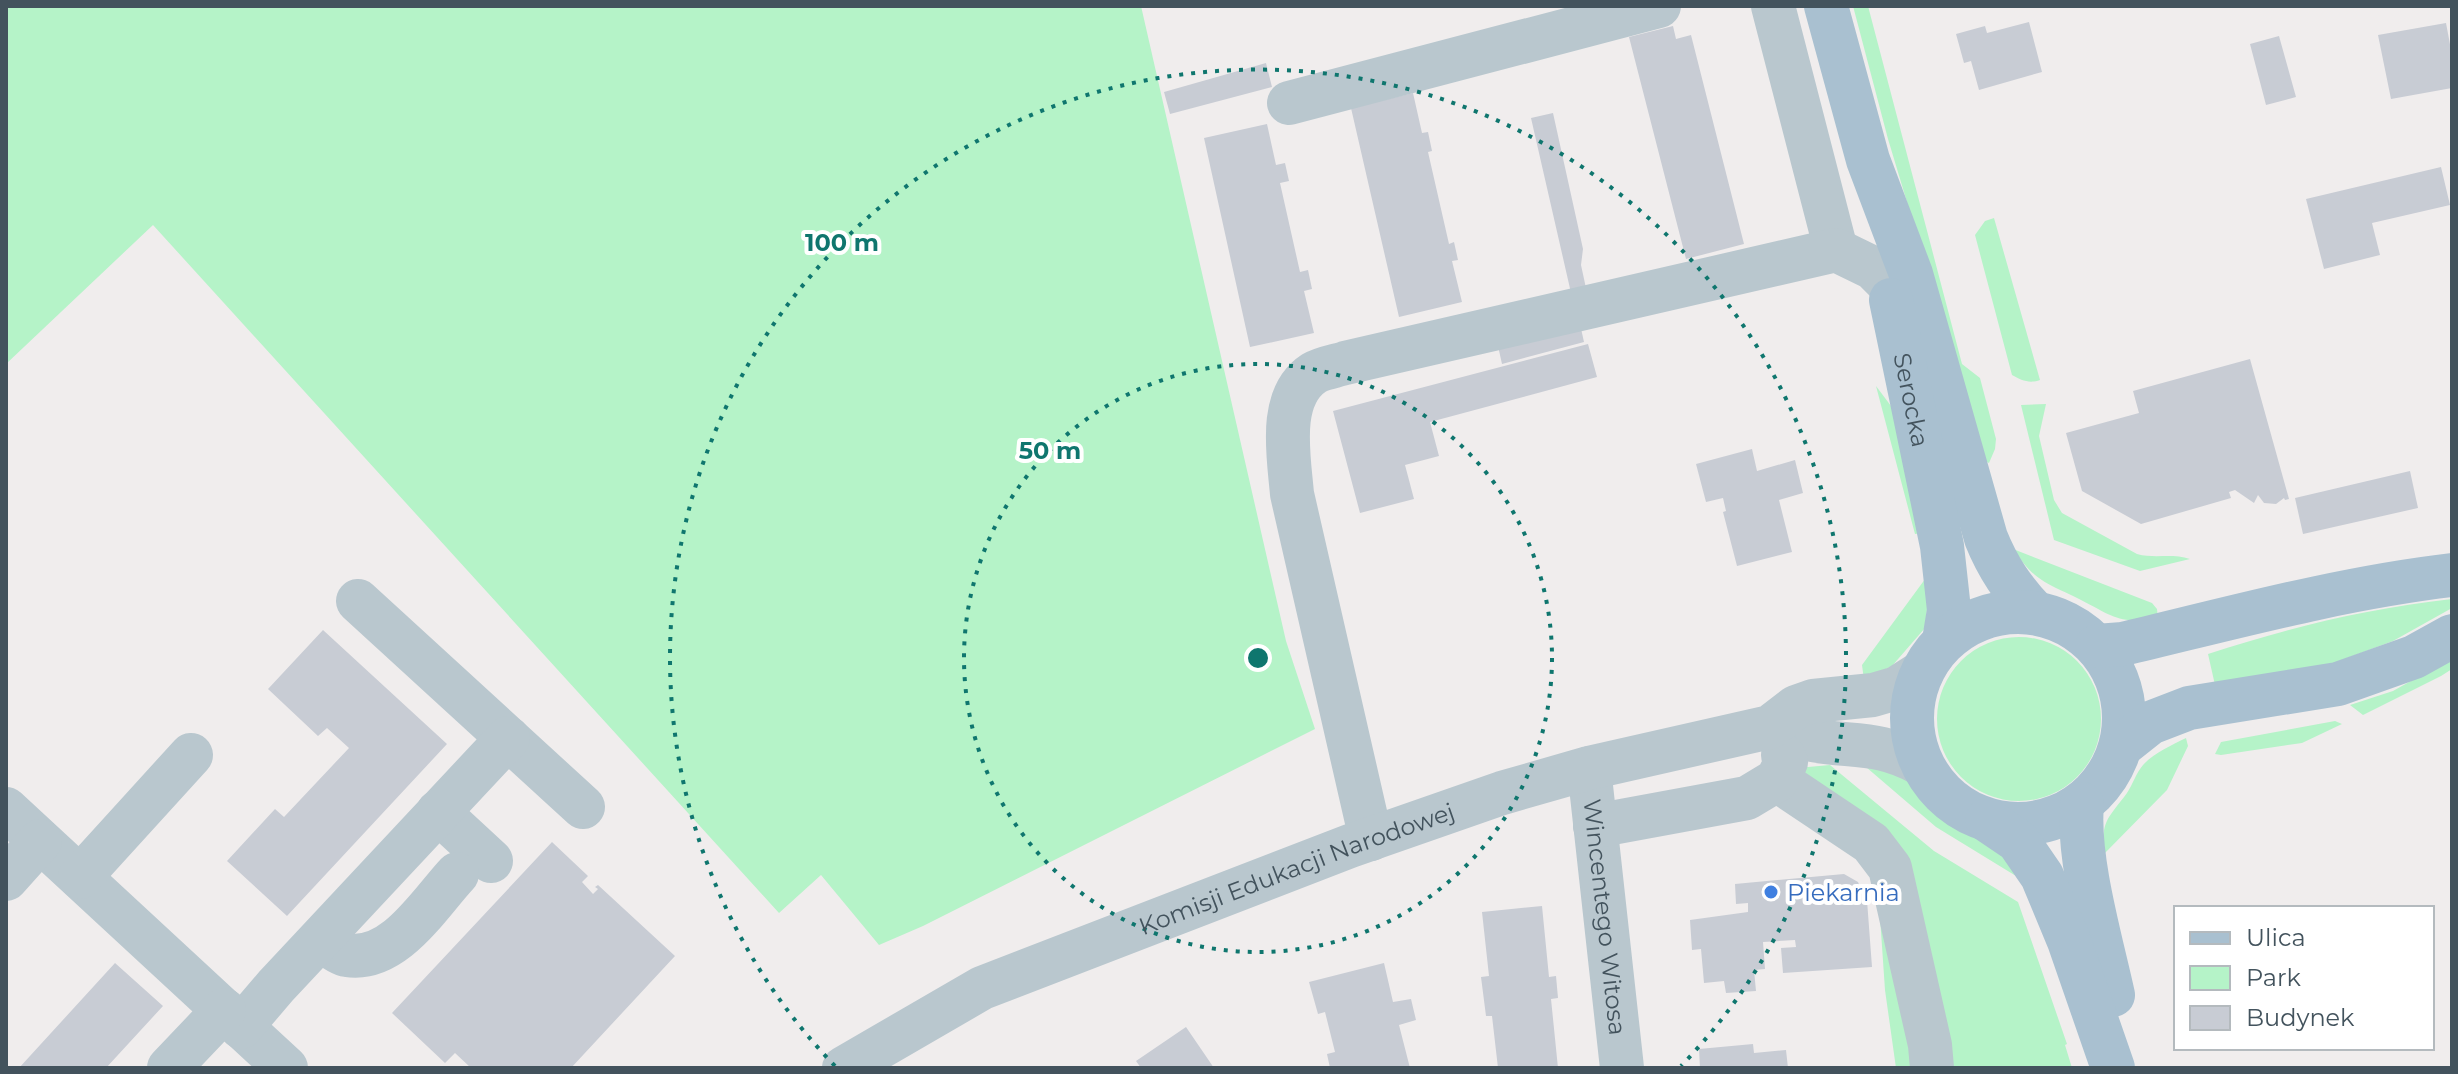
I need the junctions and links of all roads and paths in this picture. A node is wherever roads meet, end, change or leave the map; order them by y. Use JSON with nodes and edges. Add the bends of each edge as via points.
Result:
{"nodes":[{"id":1,"x":1659,"y":6,"type":"edge"},
{"id":2,"x":1773,"y":6,"type":"edge"},
{"id":3,"x":1826,"y":6,"type":"edge"},
{"id":4,"x":1289,"y":103,"type":"dead end"},
{"id":5,"x":1868,"y":160,"type":"junction"},
{"id":6,"x":1836,"y":250,"type":"junction"},
{"id":7,"x":1887,"y":282,"type":"junction"},
{"id":8,"x":2452,"y":575,"type":"edge"},
{"id":9,"x":358,"y":601,"type":"dead end"},
{"id":10,"x":2035,"y":613,"type":"junction"},
{"id":11,"x":2452,"y":636,"type":"edge"},
{"id":12,"x":2097,"y":646,"type":"junction"},
{"id":13,"x":1933,"y":656,"type":"junction"},
{"id":14,"x":1770,"y":727,"type":"junction"},
{"id":15,"x":508,"y":738,"type":"junction"},
{"id":16,"x":2121,"y":746,"type":"junction"},
{"id":17,"x":191,"y":755,"type":"dead end"},
{"id":18,"x":1921,"y":764,"type":"junction"},
{"id":19,"x":1589,"y":768,"type":"junction"},
{"id":20,"x":1777,"y":780,"type":"junction"},
{"id":21,"x":2082,"y":804,"type":"junction"},
{"id":22,"x":583,"y":807,"type":"dead end"},
{"id":23,"x":6,"y":809,"type":"edge"},
{"id":24,"x":438,"y":812,"type":"junction"},
{"id":25,"x":1987,"y":820,"type":"junction"},
{"id":26,"x":1595,"y":826,"type":"junction"},
{"id":27,"x":1371,"y":839,"type":"junction"},
{"id":28,"x":40,"y":841,"type":"junction"},
{"id":29,"x":80,"y":877,"type":"junction"},
{"id":30,"x":6,"y":879,"type":"edge"},
{"id":31,"x":320,"y":940,"type":"junction"},
{"id":32,"x":232,"y":1019,"type":"junction"},
{"id":33,"x":169,"y":1068,"type":"edge"},
{"id":34,"x":286,"y":1068,"type":"edge"},
{"id":35,"x":844,"y":1068,"type":"edge"},
{"id":36,"x":1622,"y":1068,"type":"edge"},
{"id":37,"x":1932,"y":1068,"type":"edge"},
{"id":38,"x":2113,"y":1068,"type":"edge"},
{"id":39,"x":2129,"y":1068,"type":"edge"}],
"edges":[{"from":1,"to":4,"type":"street"},
{"from":2,"to":6,"type":"street"},
{"from":3,"to":5,"type":"main road","name":"Serocka"},
{"from":5,"to":7,"type":"main road","name":"Serocka"},
{"from":5,"to":10,"type":"main road","name":"Serocka","via":[[1911,274],[1986,538],[1997,565]]},
{"from":6,"to":7,"type":"street","via":[[1873,268]]},
{"from":6,"to":27,"type":"street","via":[[1345,363],[1314,373],[1295,396],[1287,436],[1292,494]]},
{"from":7,"to":13,"type":"main road","name":"Serocka","via":[[1943,554],[1949,610]]},
{"from":8,"to":12,"type":"main road"},
{"from":9,"to":15,"type":"street"},
{"from":10,"to":12,"type":"main road","via":[[2069,624]]},
{"from":10,"to":13,"type":"main road","via":[[2002,612],[1971,622]]},
{"from":11,"to":16,"type":"main road","via":[[2414,657],[2338,684],[2189,708],[2150,723]]},
{"from":12,"to":16,"type":"main road","via":[[2119,687],[2124,710]]},
{"from":13,"to":14,"type":"street","name":"Komisji Edukacji Narodowej","via":[[1897,688],[1813,701]]},
{"from":13,"to":18,"type":"main road","via":[[1913,702]]},
{"from":14,"to":18,"type":"street","via":[[1804,739],[1875,745]]},
{"from":14,"to":19,"type":"street","name":"Komisji Edukacji Narodowej"},
{"from":14,"to":20,"type":"street","via":[[1786,762]]},
{"from":15,"to":22,"type":"street"},
{"from":15,"to":24,"type":"street"},
{"from":16,"to":21,"type":"main road","via":[[2106,778]]},
{"from":17,"to":29,"type":"street"},
{"from":18,"to":25,"type":"main road","via":[[1959,807]]},
{"from":19,"to":26,"type":"street","name":"Wincentego Witosa"},
{"from":19,"to":27,"type":"street","name":"Komisji Edukacji Narodowej"},
{"from":20,"to":26,"type":"street","via":[[1747,798]]},
{"from":20,"to":37,"type":"street","via":[[1871,843],[1890,868]]},
{"from":21,"to":25,"type":"main road","via":[[2050,820],[2019,825]]},
{"from":21,"to":39,"type":"main road","via":[[2086,869]]},
{"from":23,"to":28,"type":"street"},
{"from":24,"to":31,"type":"street"},
{"from":24,"to":31,"type":"street","via":[[474,867],[381,952],[346,955]]},
{"from":25,"to":38,"type":"main road","via":[[2018,841],[2042,876]]},
{"from":26,"to":36,"type":"street","name":"Wincentego Witosa"},
{"from":27,"to":35,"type":"street","name":"Komisji Edukacji Narodowej","via":[[982,988]]},
{"from":28,"to":29,"type":"street"},
{"from":28,"to":30,"type":"street"},
{"from":29,"to":32,"type":"street"},
{"from":31,"to":32,"type":"street"},
{"from":32,"to":33,"type":"street"},
{"from":32,"to":34,"type":"street"}]}
